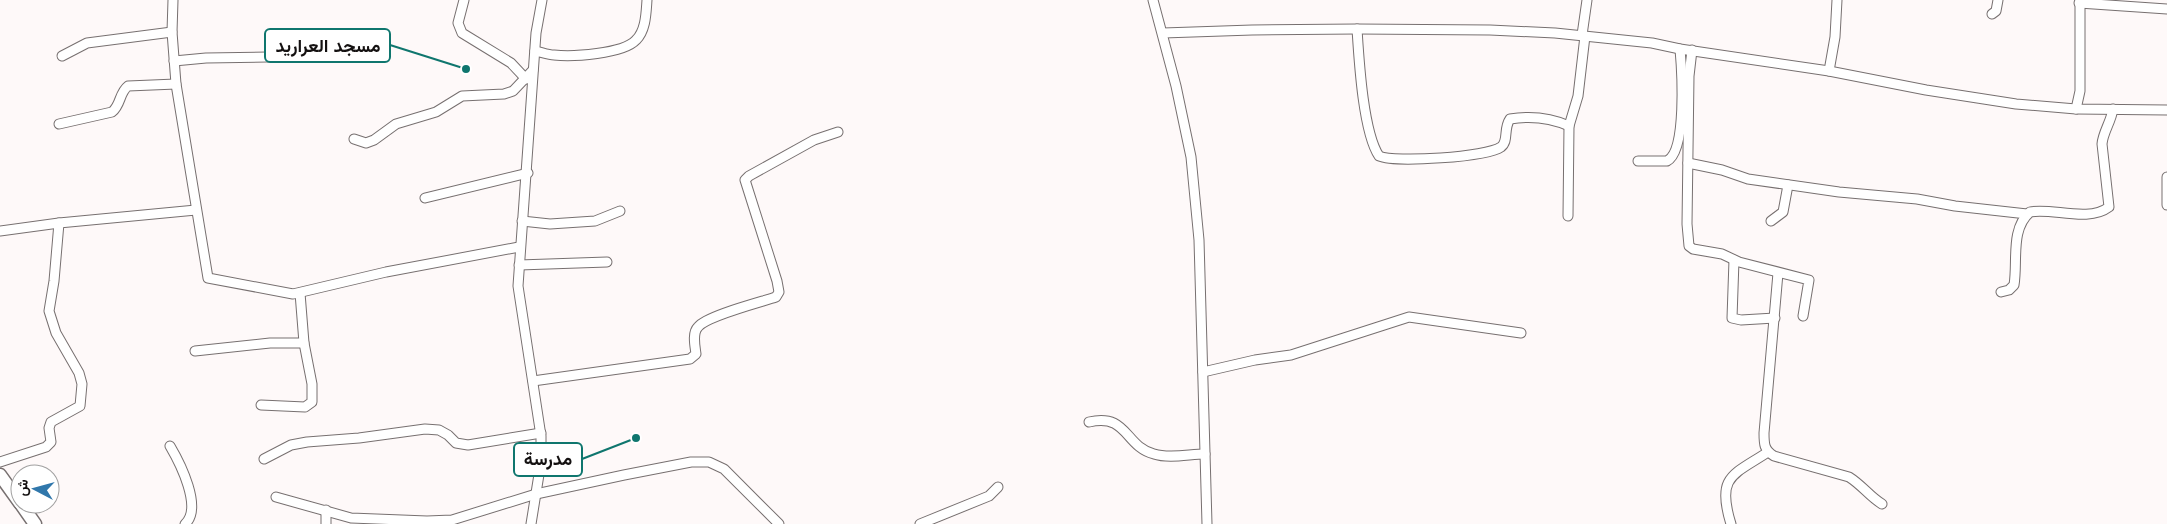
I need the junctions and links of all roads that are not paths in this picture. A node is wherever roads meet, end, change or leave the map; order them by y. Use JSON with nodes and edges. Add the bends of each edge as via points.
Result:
{"nodes":[{"id":1,"x":173,"y":0,"type":"edge"},
{"id":2,"x":464,"y":0,"type":"edge"},
{"id":3,"x":542,"y":0,"type":"edge"},
{"id":4,"x":647,"y":0,"type":"edge"},
{"id":5,"x":1153,"y":0,"type":"edge"},
{"id":6,"x":1587,"y":0,"type":"edge"},
{"id":7,"x":1837,"y":0,"type":"edge"},
{"id":8,"x":1998,"y":0,"type":"edge"},
{"id":9,"x":2080,"y":1,"type":"edge"},
{"id":10,"x":2167,"y":9,"type":"edge"},
{"id":11,"x":1992,"y":14,"type":"dead end"},
{"id":12,"x":1357,"y":29,"type":"junction"},
{"id":13,"x":172,"y":32,"type":"junction"},
{"id":14,"x":1163,"y":33,"type":"junction"},
{"id":15,"x":1583,"y":36,"type":"junction"},
{"id":16,"x":1680,"y":49,"type":"junction"},
{"id":17,"x":1692,"y":50,"type":"junction"},
{"id":18,"x":535,"y":51,"type":"junction"},
{"id":19,"x":62,"y":56,"type":"dead end"},
{"id":20,"x":322,"y":56,"type":"dead end"},
{"id":21,"x":174,"y":61,"type":"junction"},
{"id":22,"x":534,"y":70,"type":"junction"},
{"id":23,"x":1829,"y":71,"type":"junction"},
{"id":24,"x":526,"y":79,"type":"junction"},
{"id":25,"x":176,"y":84,"type":"junction"},
{"id":26,"x":2076,"y":109,"type":"junction"},
{"id":27,"x":2113,"y":109,"type":"junction"},
{"id":28,"x":2167,"y":110,"type":"edge"},
{"id":29,"x":60,"y":124,"type":"dead end"},
{"id":30,"x":1569,"y":126,"type":"junction"},
{"id":31,"x":838,"y":132,"type":"dead end"},
{"id":32,"x":354,"y":139,"type":"dead end"},
{"id":33,"x":1638,"y":162,"type":"dead end"},
{"id":34,"x":1688,"y":163,"type":"junction"},
{"id":35,"x":528,"y":172,"type":"junction"},
{"id":36,"x":2167,"y":177,"type":"edge"},
{"id":37,"x":1788,"y":185,"type":"junction"},
{"id":38,"x":425,"y":198,"type":"dead end"},
{"id":39,"x":2167,"y":205,"type":"edge"},
{"id":40,"x":196,"y":210,"type":"junction"},
{"id":41,"x":620,"y":210,"type":"dead end"},
{"id":42,"x":2027,"y":214,"type":"junction"},
{"id":43,"x":1568,"y":216,"type":"dead end"},
{"id":44,"x":522,"y":221,"type":"junction"},
{"id":45,"x":1771,"y":221,"type":"dead end"},
{"id":46,"x":59,"y":223,"type":"junction"},
{"id":47,"x":0,"y":231,"type":"edge"},
{"id":48,"x":519,"y":247,"type":"junction"},
{"id":49,"x":1734,"y":260,"type":"junction"},
{"id":50,"x":607,"y":262,"type":"dead end"},
{"id":51,"x":519,"y":265,"type":"junction"},
{"id":52,"x":1778,"y":273,"type":"junction"},
{"id":53,"x":2001,"y":292,"type":"dead end"},
{"id":54,"x":300,"y":293,"type":"junction"},
{"id":55,"x":1804,"y":316,"type":"dead end"},
{"id":56,"x":1775,"y":318,"type":"junction"},
{"id":57,"x":1521,"y":333,"type":"dead end"},
{"id":58,"x":304,"y":343,"type":"junction"},
{"id":59,"x":195,"y":351,"type":"dead end"},
{"id":60,"x":1204,"y":372,"type":"junction"},
{"id":61,"x":532,"y":381,"type":"junction"},
{"id":62,"x":261,"y":405,"type":"dead end"},
{"id":63,"x":1089,"y":422,"type":"dead end"},
{"id":64,"x":541,"y":432,"type":"junction"},
{"id":65,"x":170,"y":446,"type":"dead end"},
{"id":66,"x":1768,"y":452,"type":"junction"},
{"id":67,"x":1205,"y":454,"type":"junction"},
{"id":68,"x":264,"y":459,"type":"dead end"},
{"id":69,"x":0,"y":462,"type":"edge"},
{"id":70,"x":0,"y":475,"type":"edge"},
{"id":71,"x":998,"y":487,"type":"dead end"},
{"id":72,"x":10,"y":489,"type":"edge"},
{"id":73,"x":536,"y":494,"type":"junction"},
{"id":74,"x":276,"y":497,"type":"dead end"},
{"id":75,"x":1882,"y":504,"type":"dead end"},
{"id":76,"x":326,"y":510,"type":"junction"},
{"id":77,"x":185,"y":524,"type":"edge"},
{"id":78,"x":326,"y":524,"type":"edge"},
{"id":79,"x":531,"y":524,"type":"edge"},
{"id":80,"x":779,"y":524,"type":"edge"},
{"id":81,"x":920,"y":524,"type":"edge"},
{"id":82,"x":1207,"y":524,"type":"edge"},
{"id":83,"x":1731,"y":524,"type":"edge"}],
"edges":[{"from":1,"to":13,"type":"street"},
{"from":2,"to":24,"type":"street","via":[[458,22],[462,33],[511,63]]},
{"from":3,"to":18,"type":"street"},
{"from":4,"to":18,"type":"street","via":[[642,31],[632,44],[599,53],[563,56]]},
{"from":5,"to":14,"type":"street"},
{"from":6,"to":15,"type":"street"},
{"from":7,"to":23,"type":"street"},
{"from":8,"to":11,"type":"street"},
{"from":9,"to":10,"type":"street"},
{"from":9,"to":26,"type":"street","via":[[2080,91]]},
{"from":12,"to":14,"type":"street"},
{"from":12,"to":15,"type":"street","via":[[1526,31]]},
{"from":12,"to":30,"type":"street","via":[[1360,75],[1369,127],[1379,156],[1397,160],[1497,150],[1506,141],[1506,125],[1510,120],[1522,117]]},
{"from":13,"to":19,"type":"street","via":[[87,43]]},
{"from":13,"to":21,"type":"street"},
{"from":14,"to":60,"type":"street","via":[[1191,157],[1199,240]]},
{"from":15,"to":16,"type":"street"},
{"from":15,"to":30,"type":"street","via":[[1578,96]]},
{"from":16,"to":17,"type":"street"},
{"from":16,"to":33,"type":"street","via":[[1681,120],[1675,153],[1666,161]]},
{"from":17,"to":23,"type":"street"},
{"from":17,"to":34,"type":"street"},
{"from":18,"to":22,"type":"street"},
{"from":20,"to":21,"type":"street"},
{"from":21,"to":25,"type":"street"},
{"from":22,"to":24,"type":"street"},
{"from":22,"to":35,"type":"street"},
{"from":23,"to":26,"type":"street","via":[[1977,98]]},
{"from":24,"to":32,"type":"street","via":[[513,91],[504,94],[462,96],[436,112],[396,124],[366,143]]},
{"from":25,"to":29,"type":"street","via":[[128,86],[112,112]]},
{"from":25,"to":40,"type":"street"},
{"from":26,"to":27,"type":"street"},
{"from":27,"to":28,"type":"street"},
{"from":27,"to":42,"type":"street","via":[[2102,136],[2109,207],[2084,214],[2038,210]]},
{"from":30,"to":43,"type":"street"},
{"from":31,"to":61,"type":"street","via":[[814,140],[745,180],[778,281],[778,295],[698,326],[695,332],[696,354],[690,359]]},
{"from":34,"to":37,"type":"street"},
{"from":34,"to":49,"type":"street","via":[[1686,233],[1689,246]]},
{"from":35,"to":38,"type":"street"},
{"from":35,"to":44,"type":"street"},
{"from":36,"to":39,"type":"street"},
{"from":37,"to":42,"type":"street"},
{"from":37,"to":45,"type":"street","via":[[1783,212]]},
{"from":40,"to":46,"type":"street"},
{"from":40,"to":54,"type":"street","via":[[208,278],[284,294]]},
{"from":41,"to":44,"type":"street","via":[[587,222],[550,224]]},
{"from":42,"to":53,"type":"street","via":[[2017,238],[2014,285]]},
{"from":44,"to":48,"type":"street"},
{"from":46,"to":47,"type":"street"},
{"from":46,"to":69,"type":"street","via":[[49,311],[56,332],[79,373],[82,384],[80,406],[51,422],[48,428],[51,442],[46,447]]},
{"from":48,"to":51,"type":"street"},
{"from":48,"to":54,"type":"street","via":[[386,272]]},
{"from":49,"to":52,"type":"street"},
{"from":49,"to":56,"type":"street","via":[[1732,318]]},
{"from":50,"to":51,"type":"street"},
{"from":51,"to":61,"type":"street","via":[[518,286]]},
{"from":52,"to":55,"type":"street","via":[[1809,281]]},
{"from":52,"to":56,"type":"street"},
{"from":54,"to":58,"type":"street"},
{"from":56,"to":66,"type":"street","via":[[1764,433],[1764,447]]},
{"from":57,"to":60,"type":"street","via":[[1409,317],[1291,355]]},
{"from":58,"to":59,"type":"street"},
{"from":58,"to":62,"type":"street","via":[[312,402],[305,407]]},
{"from":60,"to":67,"type":"street"},
{"from":61,"to":64,"type":"street"},
{"from":63,"to":67,"type":"street","via":[[1100,420],[1118,424],[1134,442],[1154,454]]},
{"from":64,"to":68,"type":"street","via":[[468,445],[456,443],[439,430],[424,429],[307,442],[291,445]]},
{"from":64,"to":73,"type":"street"},
{"from":65,"to":77,"type":"street","via":[[185,473],[190,496],[190,518]]},
{"from":66,"to":75,"type":"street","via":[[1849,477]]},
{"from":66,"to":83,"type":"street","via":[[1729,479],[1725,496]]},
{"from":67,"to":82,"type":"street"},
{"from":70,"to":72,"type":"street"},
{"from":71,"to":81,"type":"street","via":[[989,496]]},
{"from":73,"to":76,"type":"street","via":[[452,520],[366,520]]},
{"from":73,"to":79,"type":"street"},
{"from":73,"to":80,"type":"street","via":[[691,462],[709,462],[724,469]]},
{"from":74,"to":76,"type":"street"},
{"from":76,"to":78,"type":"street"}]}
